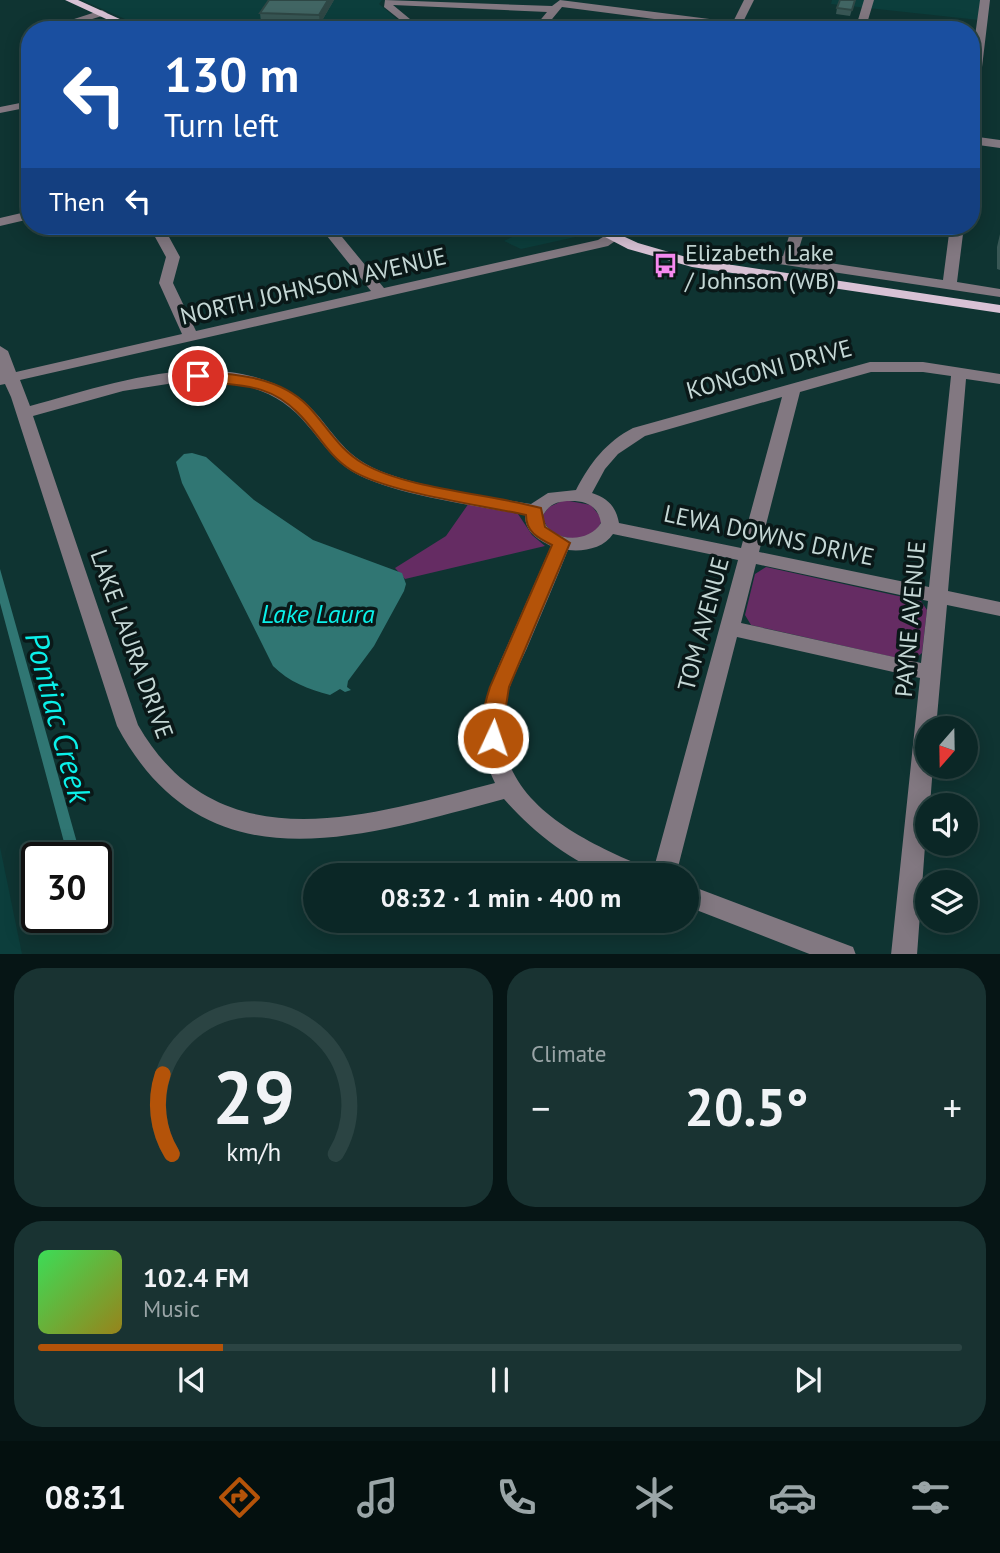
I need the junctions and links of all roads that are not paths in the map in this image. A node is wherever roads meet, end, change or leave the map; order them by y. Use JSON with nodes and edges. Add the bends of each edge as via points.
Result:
{"nodes":[{"id":1,"x":71,"y":0,"type":"edge"},
{"id":2,"x":749,"y":0,"type":"edge"},
{"id":3,"x":869,"y":0,"type":"edge"},
{"id":4,"x":985,"y":0,"type":"edge"},
{"id":5,"x":389,"y":1,"type":"edge"},
{"id":6,"x":558,"y":4,"type":"edge"},
{"id":7,"x":102,"y":13,"type":"junction"},
{"id":8,"x":76,"y":21,"type":"edge"},
{"id":9,"x":119,"y":21,"type":"edge"},
{"id":10,"x":407,"y":21,"type":"edge"},
{"id":11,"x":544,"y":21,"type":"edge"},
{"id":12,"x":689,"y":21,"type":"edge"},
{"id":13,"x":738,"y":21,"type":"edge"},
{"id":14,"x":863,"y":21,"type":"edge"},
{"id":15,"x":980,"y":39,"type":"edge"},
{"id":16,"x":21,"y":106,"type":"edge"},
{"id":17,"x":0,"y":110,"type":"edge"},
{"id":18,"x":980,"y":141,"type":"edge"},
{"id":19,"x":1000,"y":144,"type":"edge"},
{"id":20,"x":21,"y":217,"type":"edge"},
{"id":21,"x":0,"y":222,"type":"edge"},
{"id":22,"x":161,"y":235,"type":"edge"},
{"id":23,"x":333,"y":235,"type":"edge"},
{"id":24,"x":608,"y":235,"type":"edge"},
{"id":25,"x":618,"y":235,"type":"edge"},
{"id":26,"x":796,"y":235,"type":"edge"},
{"id":27,"x":956,"y":235,"type":"edge"},
{"id":28,"x":614,"y":238,"type":"junction"},
{"id":29,"x":699,"y":248,"type":"dead end"},
{"id":30,"x":788,"y":261,"type":"junction"},
{"id":31,"x":950,"y":285,"type":"junction"},
{"id":32,"x":1000,"y":293,"type":"edge"},
{"id":33,"x":380,"y":294,"type":"junction"},
{"id":34,"x":1000,"y":309,"type":"edge"},
{"id":35,"x":191,"y":337,"type":"junction"},
{"id":36,"x":0,"y":351,"type":"edge"},
{"id":37,"x":959,"y":373,"type":"junction"},
{"id":38,"x":5,"y":378,"type":"edge"},
{"id":39,"x":1000,"y":379,"type":"edge"},
{"id":40,"x":793,"y":387,"type":"junction"},
{"id":41,"x":24,"y":413,"type":"junction"},
{"id":42,"x":582,"y":496,"type":"junction"},
{"id":43,"x":535,"y":511,"type":"junction"},
{"id":44,"x":610,"y":527,"type":"junction"},
{"id":45,"x":562,"y":543,"type":"junction"},
{"id":46,"x":749,"y":556,"type":"junction"},
{"id":47,"x":938,"y":596,"type":"junction"},
{"id":48,"x":1000,"y":609,"type":"edge"},
{"id":49,"x":730,"y":628,"type":"junction"},
{"id":50,"x":931,"y":673,"type":"junction"},
{"id":51,"x":510,"y":788,"type":"junction"},
{"id":52,"x":609,"y":863,"type":"edge"},
{"id":53,"x":667,"y":863,"type":"edge"},
{"id":54,"x":699,"y":900,"type":"edge"},
{"id":55,"x":844,"y":954,"type":"edge"},
{"id":56,"x":904,"y":954,"type":"edge"}],
"edges":[{"from":1,"to":7,"type":"main road"},
{"from":2,"to":13,"type":"street"},
{"from":3,"to":14,"type":"street"},
{"from":4,"to":15,"type":"street"},
{"from":5,"to":6,"type":"street"},
{"from":5,"to":10,"type":"street","via":[[387,5]]},
{"from":6,"to":11,"type":"street"},
{"from":6,"to":12,"type":"street"},
{"from":7,"to":8,"type":"street"},
{"from":7,"to":9,"type":"main road"},
{"from":16,"to":17,"type":"street"},
{"from":18,"to":19,"type":"street"},
{"from":20,"to":21,"type":"street"},
{"from":22,"to":35,"type":"street","via":[[173,257],[166,283]]},
{"from":23,"to":33,"type":"street"},
{"from":24,"to":28,"type":"main road"},
{"from":25,"to":28,"type":"street","name":"NORTH JOHNSON AVENUE"},
{"from":26,"to":30,"type":"street"},
{"from":27,"to":31,"type":"street"},
{"from":28,"to":33,"type":"street","name":"NORTH JOHNSON AVENUE"},
{"from":28,"to":34,"type":"main road","via":[[706,266]]},
{"from":29,"to":30,"type":"street"},
{"from":30,"to":31,"type":"street"},
{"from":31,"to":32,"type":"street"},
{"from":33,"to":35,"type":"street","name":"NORTH JOHNSON AVENUE"},
{"from":35,"to":38,"type":"street","name":"NORTH JOHNSON AVENUE"},
{"from":36,"to":38,"type":"street","name":"LAKE LAURA DRIVE"},
{"from":37,"to":39,"type":"street","name":"KONGONI DRIVE"},
{"from":37,"to":40,"type":"street","name":"KONGONI DRIVE","via":[[916,366],[876,367]]},
{"from":37,"to":47,"type":"street","name":"PAYNE AVENUE"},
{"from":38,"to":41,"type":"street","name":"LAKE LAURA DRIVE"},
{"from":40,"to":42,"type":"street","name":"KONGONI DRIVE","via":[[632,435],[603,458]]},
{"from":40,"to":46,"type":"street","name":"TOM AVENUE"},
{"from":41,"to":43,"type":"street","via":[[167,378],[240,379],[266,386],[293,401],[337,452],[364,470],[394,481]]},
{"from":41,"to":51,"type":"street","name":"LAKE LAURA DRIVE","via":[[128,726],[143,755],[170,785],[230,818],[306,830],[366,823]]},
{"from":42,"to":43,"type":"street","via":[[554,497]]},
{"from":42,"to":44,"type":"street","via":[[605,508]]},
{"from":43,"to":45,"type":"street","via":[[538,531]]},
{"from":44,"to":45,"type":"street","via":[[592,542]]},
{"from":44,"to":46,"type":"street","name":"LEWA DOWNS DRIVE"},
{"from":45,"to":51,"type":"street","via":[[495,699],[493,743]]},
{"from":46,"to":47,"type":"street","name":"LEWA DOWNS DRIVE"},
{"from":46,"to":49,"type":"street","name":"TOM AVENUE"},
{"from":47,"to":48,"type":"street","name":"LEWA DOWNS DRIVE"},
{"from":47,"to":50,"type":"street","name":"PAYNE AVENUE"},
{"from":49,"to":50,"type":"street"},
{"from":49,"to":53,"type":"street","name":"TOM AVENUE"},
{"from":50,"to":56,"type":"street","name":"PAYNE AVENUE"},
{"from":51,"to":52,"type":"street","via":[[539,822],[562,840]]},
{"from":54,"to":55,"type":"street"}]}
